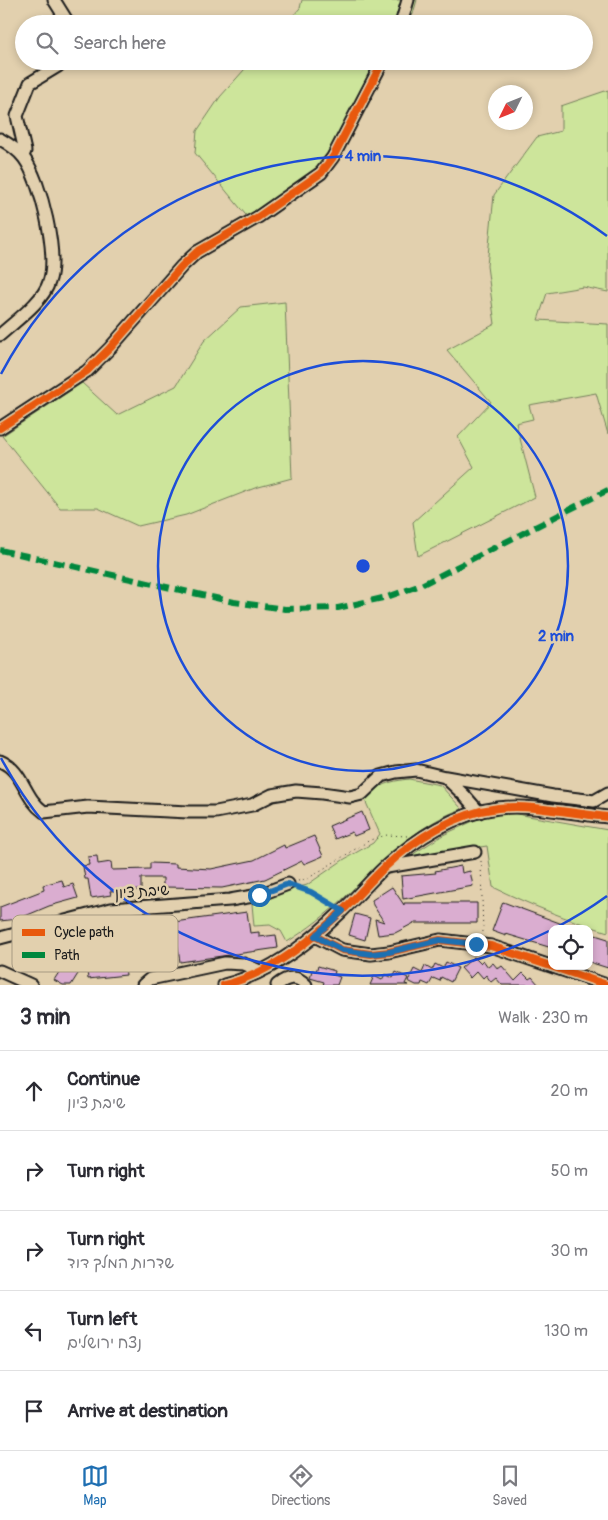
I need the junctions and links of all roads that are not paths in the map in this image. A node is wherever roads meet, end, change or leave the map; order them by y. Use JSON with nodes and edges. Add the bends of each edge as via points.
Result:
{"nodes":[{"id":1,"x":54,"y":0,"type":"edge"},
{"id":2,"x":408,"y":0,"type":"edge"},
{"id":3,"x":63,"y":15,"type":"edge"},
{"id":4,"x":404,"y":15,"type":"edge"},
{"id":5,"x":51,"y":70,"type":"edge"},
{"id":6,"x":379,"y":70,"type":"edge"},
{"id":7,"x":0,"y":139,"type":"edge"},
{"id":8,"x":23,"y":156,"type":"junction"},
{"id":9,"x":0,"y":334,"type":"edge"},
{"id":10,"x":0,"y":428,"type":"edge"},
{"id":11,"x":0,"y":761,"type":"edge"},
{"id":12,"x":445,"y":777,"type":"junction"},
{"id":13,"x":608,"y":793,"type":"edge"},
{"id":14,"x":479,"y":812,"type":"junction"},
{"id":15,"x":608,"y":817,"type":"edge"},
{"id":16,"x":475,"y":852,"type":"road end"},
{"id":17,"x":385,"y":867,"type":"junction"},
{"id":18,"x":288,"y":884,"type":"road end"},
{"id":19,"x":91,"y":915,"type":"edge"},
{"id":20,"x":315,"y":936,"type":"junction"},
{"id":21,"x":0,"y":971,"type":"edge"},
{"id":22,"x":260,"y":972,"type":"junction"},
{"id":23,"x":31,"y":985,"type":"edge"},
{"id":24,"x":143,"y":985,"type":"edge"},
{"id":25,"x":227,"y":985,"type":"edge"},
{"id":26,"x":277,"y":985,"type":"edge"},
{"id":27,"x":306,"y":985,"type":"edge"},
{"id":28,"x":607,"y":985,"type":"edge"}],
"edges":[{"from":1,"to":3,"type":"street"},
{"from":2,"to":4,"type":"street"},
{"from":5,"to":8,"type":"street","via":[[30,83],[17,116],[25,151]]},
{"from":6,"to":10,"type":"street","via":[[333,157],[320,173],[258,217],[196,252],[87,371]]},
{"from":7,"to":8,"type":"street"},
{"from":8,"to":9,"type":"street","via":[[30,166],[48,227],[52,268],[45,292]]},
{"from":11,"to":12,"type":"street","via":[[16,771],[30,799],[44,812],[88,807],[216,812],[296,791],[350,797],[362,794],[380,776],[396,772],[416,770]]},
{"from":12,"to":13,"type":"street","via":[[594,801]]},
{"from":12,"to":14,"type":"street"},
{"from":14,"to":15,"type":"street","via":[[521,808]]},
{"from":14,"to":17,"type":"street","via":[[454,820]]},
{"from":16,"to":17,"type":"street"},
{"from":17,"to":20,"type":"street"},
{"from":18,"to":19,"type":"street","name":"שיבת ציון","via":[[259,895],[230,900],[111,910]]},
{"from":20,"to":22,"type":"street"},
{"from":20,"to":28,"type":"street","via":[[342,950],[371,954],[440,940],[484,945]]},
{"from":21,"to":23,"type":"street"},
{"from":22,"to":24,"type":"street","via":[[244,964],[225,963],[150,979]]},
{"from":22,"to":25,"type":"street"},
{"from":26,"to":27,"type":"street","via":[[291,978],[297,978]]}]}
